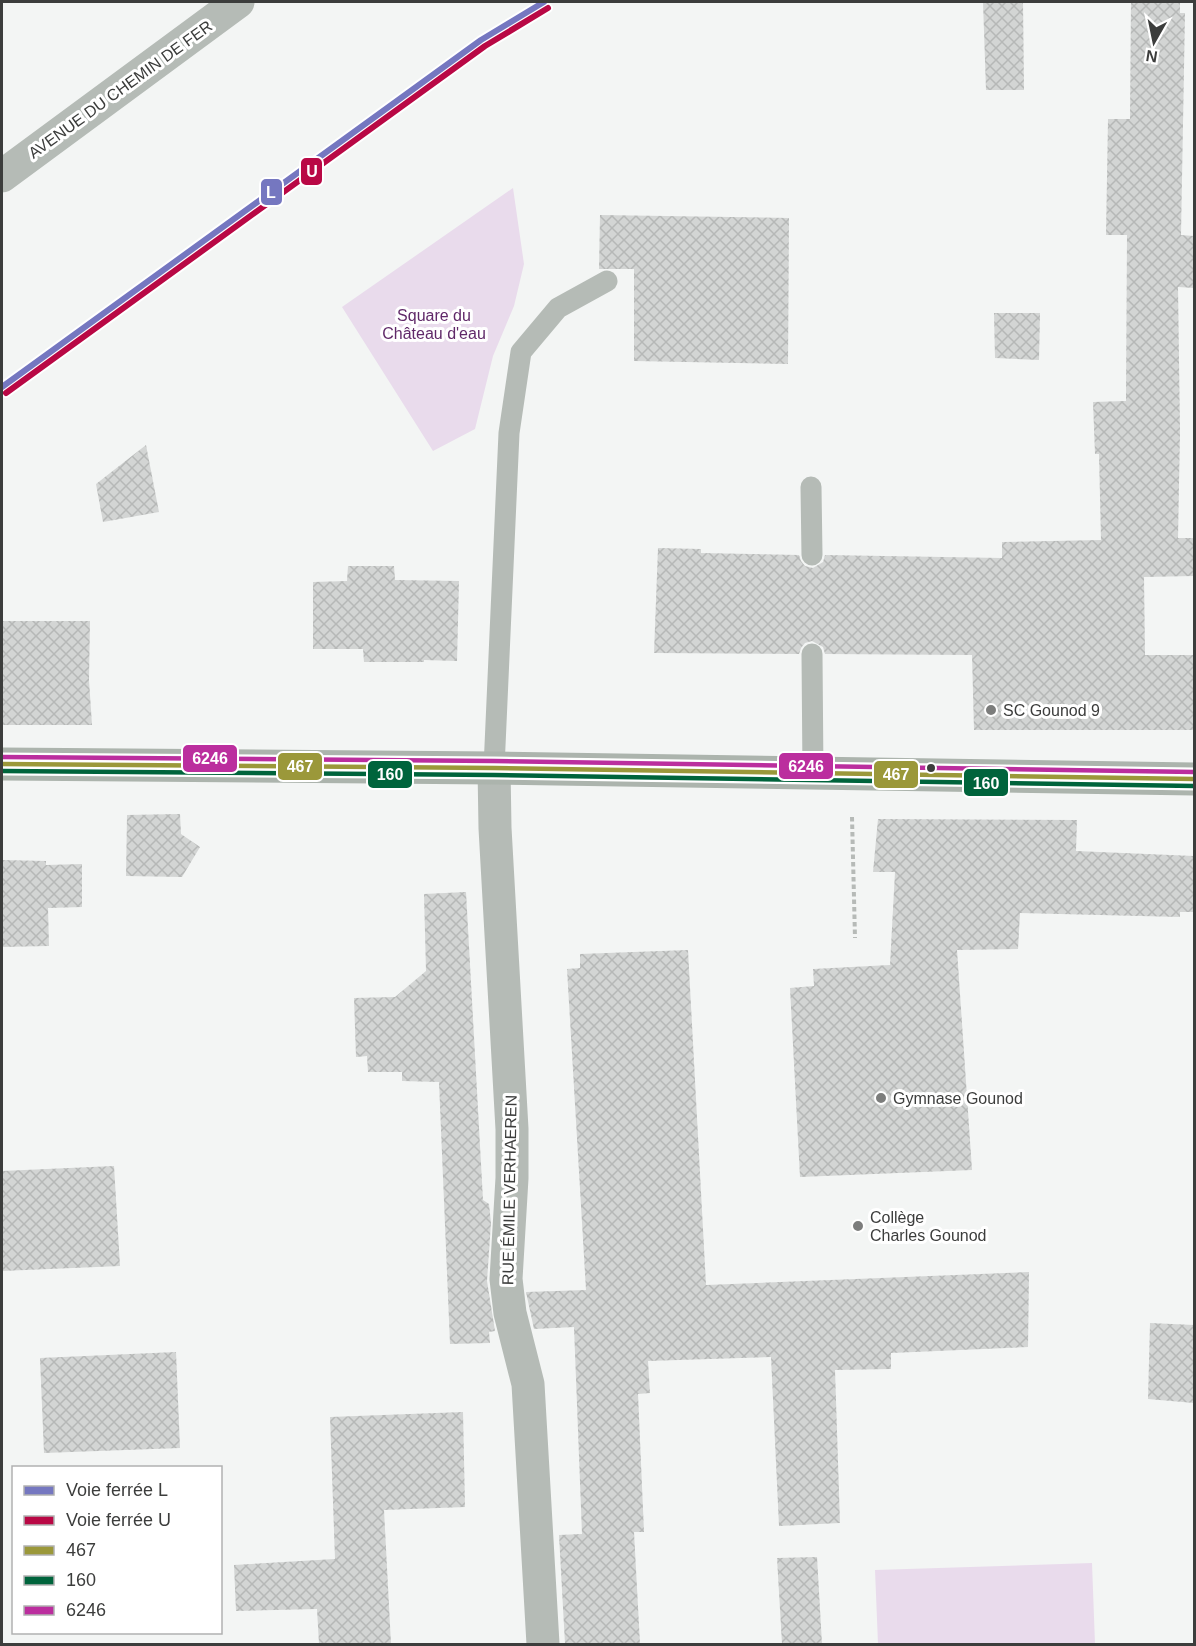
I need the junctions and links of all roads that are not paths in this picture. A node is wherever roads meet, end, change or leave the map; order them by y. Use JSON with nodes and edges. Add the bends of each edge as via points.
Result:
{"nodes":[{"id":1,"x":238,"y":2,"type":"edge"},
{"id":2,"x":2,"y":176,"type":"edge"},
{"id":3,"x":608,"y":281,"type":"dead end"},
{"id":4,"x":811,"y":487,"type":"dead end"},
{"id":5,"x":812,"y":555,"type":"dead end"},
{"id":6,"x":813,"y":654,"type":"dead end"},
{"id":7,"x":2,"y":764,"type":"edge"},
{"id":8,"x":494,"y":768,"type":"junction"},
{"id":9,"x":813,"y":774,"type":"junction"},
{"id":10,"x":1194,"y":779,"type":"edge"},
{"id":11,"x":543,"y":1644,"type":"edge"}],
"edges":[{"from":1,"to":2,"type":"street","name":"AVENUE DU CHEMIN DE FER"},
{"from":3,"to":8,"type":"lane","via":[[558,308],[521,352],[509,433]]},
{"from":4,"to":5,"type":"lane"},
{"from":6,"to":9,"type":"lane"},
{"from":7,"to":8,"type":"main road"},
{"from":8,"to":9,"type":"main road"},
{"from":8,"to":11,"type":"street","name":"RUE ÉMILE VERHAEREN","via":[[512,1129],[506,1279],[510,1313],[528,1384]]},
{"from":9,"to":10,"type":"main road"}]}
